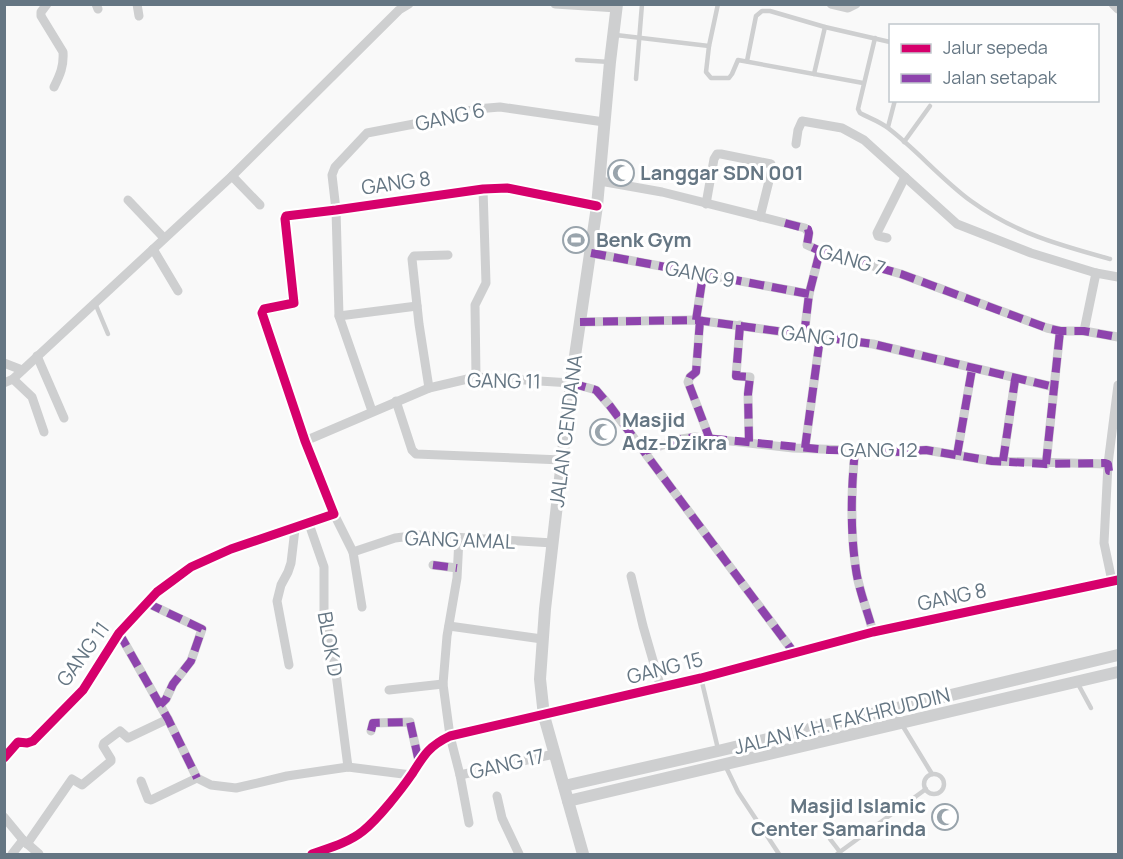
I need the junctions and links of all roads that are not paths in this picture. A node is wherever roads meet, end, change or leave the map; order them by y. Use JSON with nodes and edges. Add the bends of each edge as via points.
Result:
{"nodes":[{"id":1,"x":47,"y":4,"type":"edge"},
{"id":2,"x":137,"y":4,"type":"edge"},
{"id":3,"x":409,"y":4,"type":"edge"},
{"id":4,"x":555,"y":4,"type":"edge"},
{"id":5,"x":642,"y":4,"type":"edge"},
{"id":6,"x":718,"y":4,"type":"edge"},
{"id":7,"x":831,"y":4,"type":"edge"},
{"id":8,"x":856,"y":4,"type":"edge"},
{"id":9,"x":1113,"y":4,"type":"edge"},
{"id":10,"x":617,"y":6,"type":"edge"},
{"id":11,"x":1119,"y":9,"type":"edge"},
{"id":12,"x":139,"y":16,"type":"dead end"},
{"id":13,"x":825,"y":27,"type":"junction"},
{"id":14,"x":614,"y":35,"type":"junction"},
{"id":15,"x":639,"y":37,"type":"junction"},
{"id":16,"x":875,"y":38,"type":"junction"},
{"id":17,"x":889,"y":42,"type":"edge"},
{"id":18,"x":709,"y":46,"type":"junction"},
{"id":19,"x":577,"y":60,"type":"dead end"},
{"id":20,"x":747,"y":61,"type":"junction"},
{"id":21,"x":610,"y":62,"type":"junction"},
{"id":22,"x":814,"y":74,"type":"junction"},
{"id":23,"x":636,"y":79,"type":"dead end"},
{"id":24,"x":863,"y":83,"type":"junction"},
{"id":25,"x":54,"y":87,"type":"dead end"},
{"id":26,"x":894,"y":102,"type":"edge"},
{"id":27,"x":930,"y":106,"type":"dead end"},
{"id":28,"x":604,"y":122,"type":"junction"},
{"id":29,"x":888,"y":127,"type":"junction"},
{"id":30,"x":904,"y":142,"type":"junction"},
{"id":31,"x":796,"y":144,"type":"dead end"},
{"id":32,"x":232,"y":176,"type":"junction"},
{"id":33,"x":905,"y":177,"type":"junction"},
{"id":34,"x":600,"y":181,"type":"junction"},
{"id":35,"x":483,"y":189,"type":"junction"},
{"id":36,"x":128,"y":200,"type":"dead end"},
{"id":37,"x":706,"y":204,"type":"junction"},
{"id":38,"x":260,"y":205,"type":"dead end"},
{"id":39,"x":597,"y":206,"type":"junction"},
{"id":40,"x":336,"y":210,"type":"junction"},
{"id":41,"x":760,"y":217,"type":"junction"},
{"id":42,"x":164,"y":238,"type":"junction"},
{"id":43,"x":887,"y":238,"type":"dead end"},
{"id":44,"x":153,"y":249,"type":"junction"},
{"id":45,"x":820,"y":251,"type":"junction"},
{"id":46,"x":591,"y":253,"type":"junction"},
{"id":47,"x":448,"y":255,"type":"dead end"},
{"id":48,"x":1110,"y":259,"type":"dead end"},
{"id":49,"x":1096,"y":273,"type":"junction"},
{"id":50,"x":703,"y":274,"type":"junction"},
{"id":51,"x":1119,"y":277,"type":"edge"},
{"id":52,"x":178,"y":291,"type":"dead end"},
{"id":53,"x":809,"y":294,"type":"junction"},
{"id":54,"x":95,"y":303,"type":"junction"},
{"id":55,"x":417,"y":306,"type":"junction"},
{"id":56,"x":339,"y":315,"type":"junction"},
{"id":57,"x":698,"y":320,"type":"junction"},
{"id":58,"x":580,"y":322,"type":"junction"},
{"id":59,"x":740,"y":326,"type":"junction"},
{"id":60,"x":1060,"y":331,"type":"junction"},
{"id":61,"x":1084,"y":331,"type":"junction"},
{"id":62,"x":108,"y":334,"type":"dead end"},
{"id":63,"x":804,"y":336,"type":"junction"},
{"id":64,"x":1119,"y":337,"type":"edge"},
{"id":65,"x":820,"y":338,"type":"junction"},
{"id":66,"x":37,"y":356,"type":"junction"},
{"id":67,"x":4,"y":363,"type":"edge"},
{"id":68,"x":972,"y":369,"type":"junction"},
{"id":69,"x":22,"y":370,"type":"junction"},
{"id":70,"x":477,"y":377,"type":"junction"},
{"id":71,"x":1016,"y":380,"type":"junction"},
{"id":72,"x":9,"y":381,"type":"edge"},
{"id":73,"x":571,"y":383,"type":"junction"},
{"id":74,"x":1119,"y":385,"type":"edge"},
{"id":75,"x":1054,"y":387,"type":"junction"},
{"id":76,"x":429,"y":388,"type":"junction"},
{"id":77,"x":396,"y":401,"type":"junction"},
{"id":78,"x":372,"y":411,"type":"junction"},
{"id":79,"x":64,"y":418,"type":"dead end"},
{"id":80,"x":44,"y":432,"type":"dead end"},
{"id":81,"x":709,"y":437,"type":"junction"},
{"id":82,"x":305,"y":441,"type":"junction"},
{"id":83,"x":748,"y":442,"type":"junction"},
{"id":84,"x":805,"y":448,"type":"junction"},
{"id":85,"x":855,"y":450,"type":"junction"},
{"id":86,"x":645,"y":451,"type":"junction"},
{"id":87,"x":957,"y":455,"type":"junction"},
{"id":88,"x":562,"y":460,"type":"junction"},
{"id":89,"x":1003,"y":461,"type":"junction"},
{"id":90,"x":1046,"y":464,"type":"junction"},
{"id":91,"x":1112,"y":469,"type":"edge"},
{"id":92,"x":334,"y":514,"type":"junction"},
{"id":93,"x":309,"y":524,"type":"junction"},
{"id":94,"x":295,"y":529,"type":"junction"},
{"id":95,"x":459,"y":538,"type":"junction"},
{"id":96,"x":553,"y":543,"type":"junction"},
{"id":97,"x":353,"y":552,"type":"junction"},
{"id":98,"x":433,"y":566,"type":"dead end"},
{"id":99,"x":457,"y":568,"type":"junction"},
{"id":100,"x":631,"y":576,"type":"dead end"},
{"id":101,"x":1115,"y":580,"type":"edge"},
{"id":102,"x":147,"y":603,"type":"junction"},
{"id":103,"x":362,"y":607,"type":"dead end"},
{"id":104,"x":449,"y":626,"type":"junction"},
{"id":105,"x":873,"y":632,"type":"junction"},
{"id":106,"x":119,"y":633,"type":"junction"},
{"id":107,"x":542,"y":639,"type":"junction"},
{"id":108,"x":795,"y":654,"type":"junction"},
{"id":109,"x":1119,"y":655,"type":"edge"},
{"id":110,"x":289,"y":665,"type":"dead end"},
{"id":111,"x":1119,"y":672,"type":"edge"},
{"id":112,"x":701,"y":678,"type":"junction"},
{"id":113,"x":1077,"y":682,"type":"junction"},
{"id":114,"x":443,"y":684,"type":"junction"},
{"id":115,"x":661,"y":688,"type":"junction"},
{"id":116,"x":389,"y":690,"type":"dead end"},
{"id":117,"x":160,"y":705,"type":"junction"},
{"id":118,"x":1090,"y":708,"type":"dead end"},
{"id":119,"x":892,"y":709,"type":"junction"},
{"id":120,"x":543,"y":716,"type":"junction"},
{"id":121,"x":168,"y":719,"type":"junction"},
{"id":122,"x":898,"y":722,"type":"junction"},
{"id":123,"x":371,"y":731,"type":"dead end"},
{"id":124,"x":450,"y":736,"type":"junction"},
{"id":125,"x":8,"y":747,"type":"edge"},
{"id":126,"x":718,"y":751,"type":"junction"},
{"id":127,"x":554,"y":754,"type":"junction"},
{"id":128,"x":4,"y":758,"type":"edge"},
{"id":129,"x":418,"y":762,"type":"junction"},
{"id":130,"x":725,"y":765,"type":"junction"},
{"id":131,"x":348,"y":767,"type":"junction"},
{"id":132,"x":932,"y":774,"type":"junction"},
{"id":133,"x":411,"y":775,"type":"junction"},
{"id":134,"x":460,"y":775,"type":"junction"},
{"id":135,"x":197,"y":778,"type":"junction"},
{"id":136,"x":141,"y":781,"type":"dead end"},
{"id":137,"x":564,"y":786,"type":"junction"},
{"id":138,"x":926,"y":789,"type":"junction"},
{"id":139,"x":497,"y":796,"type":"dead end"},
{"id":140,"x":568,"y":801,"type":"junction"},
{"id":141,"x":4,"y":817,"type":"edge"},
{"id":142,"x":469,"y":823,"type":"dead end"},
{"id":143,"x":830,"y":839,"type":"dead end"},
{"id":144,"x":25,"y":842,"type":"junction"},
{"id":145,"x":838,"y":854,"type":"edge"},
{"id":146,"x":12,"y":855,"type":"edge"},
{"id":147,"x":39,"y":855,"type":"edge"},
{"id":148,"x":312,"y":855,"type":"edge"},
{"id":149,"x":519,"y":855,"type":"edge"},
{"id":150,"x":583,"y":855,"type":"edge"},
{"id":151,"x":779,"y":855,"type":"edge"}],
"edges":[{"from":1,"to":25,"type":"street","via":[[41,16],[63,52],[62,71]]},
{"from":2,"to":12,"type":"street"},
{"from":3,"to":32,"type":"street","via":[[391,17]]},
{"from":4,"to":10,"type":"street"},
{"from":5,"to":15,"type":"lane"},
{"from":6,"to":18,"type":"lane"},
{"from":7,"to":8,"type":"street","via":[[848,8]]},
{"from":9,"to":11,"type":"street"},
{"from":10,"to":14,"type":"street","name":"JALAN CENDANA"},
{"from":13,"to":16,"type":"lane"},
{"from":13,"to":20,"type":"lane","via":[[762,11],[756,16]]},
{"from":13,"to":22,"type":"lane"},
{"from":14,"to":15,"type":"lane"},
{"from":14,"to":21,"type":"street","name":"JALAN CENDANA"},
{"from":15,"to":18,"type":"lane"},
{"from":15,"to":23,"type":"lane"},
{"from":16,"to":17,"type":"lane"},
{"from":16,"to":24,"type":"lane"},
{"from":18,"to":20,"type":"lane","via":[[706,72],[711,78],[729,78],[736,61]]},
{"from":19,"to":21,"type":"lane"},
{"from":20,"to":22,"type":"lane"},
{"from":21,"to":28,"type":"street","name":"JALAN CENDANA"},
{"from":22,"to":24,"type":"lane"},
{"from":24,"to":29,"type":"lane","via":[[860,113]]},
{"from":26,"to":29,"type":"lane"},
{"from":27,"to":30,"type":"lane"},
{"from":28,"to":34,"type":"street","name":"JALAN CENDANA"},
{"from":28,"to":40,"type":"street","name":"GANG 6","via":[[500,107],[367,133],[333,171]]},
{"from":29,"to":30,"type":"lane"},
{"from":30,"to":48,"type":"lane","via":[[945,181],[999,219],[1041,240]]},
{"from":31,"to":33,"type":"street","via":[[802,121],[842,128],[872,147]]},
{"from":32,"to":38,"type":"street"},
{"from":32,"to":42,"type":"street"},
{"from":33,"to":43,"type":"street","via":[[877,233]]},
{"from":33,"to":49,"type":"street","via":[[957,224]]},
{"from":34,"to":37,"type":"street","name":"GANG 7"},
{"from":34,"to":39,"type":"street","name":"JALAN CENDANA"},
{"from":35,"to":39,"type":"street","name":"GANG 8","via":[[507,188]]},
{"from":35,"to":40,"type":"street","name":"GANG 8"},
{"from":35,"to":70,"type":"street","via":[[486,283],[475,305]]},
{"from":36,"to":42,"type":"street"},
{"from":37,"to":41,"type":"street","name":"GANG 7"},
{"from":37,"to":41,"type":"street","via":[[717,154],[771,164]]},
{"from":39,"to":46,"type":"street","name":"JALAN CENDANA"},
{"from":40,"to":56,"type":"street"},
{"from":40,"to":82,"type":"street","name":"GANG 8","via":[[285,217],[293,302],[264,309],[262,313]]},
{"from":41,"to":45,"type":"street","name":"GANG 7","via":[[808,229],[807,245]]},
{"from":42,"to":44,"type":"street"},
{"from":44,"to":52,"type":"street"},
{"from":44,"to":54,"type":"street"},
{"from":45,"to":53,"type":"street"},
{"from":45,"to":60,"type":"street","name":"GANG 7","via":[[901,274]]},
{"from":46,"to":50,"type":"street","name":"GANG 9"},
{"from":46,"to":58,"type":"street","name":"JALAN CENDANA"},
{"from":47,"to":55,"type":"street","via":[[412,257]]},
{"from":49,"to":51,"type":"street"},
{"from":49,"to":61,"type":"street"},
{"from":50,"to":53,"type":"street","name":"GANG 9"},
{"from":50,"to":57,"type":"street"},
{"from":53,"to":63,"type":"street"},
{"from":54,"to":62,"type":"lane"},
{"from":54,"to":66,"type":"street"},
{"from":55,"to":56,"type":"street"},
{"from":55,"to":76,"type":"street"},
{"from":56,"to":78,"type":"street"},
{"from":57,"to":58,"type":"street","name":"GANG 10"},
{"from":57,"to":59,"type":"street","name":"GANG 10"},
{"from":57,"to":81,"type":"street","via":[[696,372],[688,382]]},
{"from":58,"to":73,"type":"street","name":"JALAN CENDANA"},
{"from":59,"to":63,"type":"street","name":"GANG 10"},
{"from":59,"to":83,"type":"street","via":[[736,376],[750,376]]},
{"from":60,"to":61,"type":"street","name":"GANG 7"},
{"from":60,"to":75,"type":"street"},
{"from":61,"to":64,"type":"street","name":"GANG 7"},
{"from":63,"to":65,"type":"street","name":"GANG 10"},
{"from":65,"to":68,"type":"street","name":"GANG 10","via":[[873,344]]},
{"from":65,"to":84,"type":"street"},
{"from":66,"to":69,"type":"street"},
{"from":66,"to":79,"type":"street"},
{"from":67,"to":69,"type":"street"},
{"from":68,"to":71,"type":"street","name":"GANG 10"},
{"from":68,"to":87,"type":"street"},
{"from":69,"to":72,"type":"street"},
{"from":70,"to":73,"type":"street","name":"GANG 11"},
{"from":70,"to":76,"type":"street","name":"GANG 11"},
{"from":71,"to":75,"type":"street","name":"GANG 10"},
{"from":71,"to":89,"type":"street"},
{"from":72,"to":80,"type":"street","via":[[32,398]]},
{"from":73,"to":86,"type":"street","via":[[596,390]]},
{"from":73,"to":88,"type":"street","name":"JALAN CENDANA"},
{"from":74,"to":91,"type":"street"},
{"from":75,"to":90,"type":"street"},
{"from":76,"to":77,"type":"street","name":"GANG 11"},
{"from":77,"to":78,"type":"street","name":"GANG 11"},
{"from":77,"to":88,"type":"street","via":[[416,454]]},
{"from":78,"to":82,"type":"street","name":"GANG 11"},
{"from":81,"to":83,"type":"street","name":"GANG 12"},
{"from":81,"to":86,"type":"street","name":"GANG 12","via":[[681,439]]},
{"from":82,"to":92,"type":"street"},
{"from":83,"to":84,"type":"street","name":"GANG 12"},
{"from":84,"to":85,"type":"street","name":"GANG 12"},
{"from":85,"to":87,"type":"street","name":"GANG 12","via":[[926,450]]},
{"from":85,"to":105,"type":"street","via":[[851,516],[856,572]]},
{"from":86,"to":108,"type":"street"},
{"from":87,"to":89,"type":"street","name":"GANG 12"},
{"from":88,"to":96,"type":"street","name":"JALAN CENDANA"},
{"from":89,"to":90,"type":"street","name":"GANG 12"},
{"from":90,"to":91,"type":"street","name":"GANG 12"},
{"from":91,"to":101,"type":"street","via":[[1104,543]]},
{"from":92,"to":93,"type":"street","name":"GANG 11"},
{"from":92,"to":97,"type":"street"},
{"from":93,"to":94,"type":"street","name":"GANG 11"},
{"from":93,"to":131,"type":"street","name":"BLOK D","via":[[324,567],[323,602]]},
{"from":94,"to":102,"type":"street","name":"GANG 11","via":[[231,549],[191,567]]},
{"from":94,"to":110,"type":"street","via":[[291,563],[277,601]]},
{"from":95,"to":96,"type":"street","name":"GANG AMAL"},
{"from":95,"to":97,"type":"street","name":"GANG AMAL","via":[[404,537]]},
{"from":95,"to":99,"type":"street"},
{"from":96,"to":107,"type":"street","name":"JALAN CENDANA"},
{"from":97,"to":103,"type":"street"},
{"from":98,"to":99,"type":"street"},
{"from":99,"to":104,"type":"street"},
{"from":100,"to":115,"type":"street"},
{"from":101,"to":105,"type":"street","name":"GANG 8"},
{"from":102,"to":106,"type":"street","name":"GANG 11"},
{"from":102,"to":117,"type":"street","via":[[202,629],[191,661]]},
{"from":104,"to":107,"type":"street"},
{"from":104,"to":114,"type":"street"},
{"from":105,"to":108,"type":"street","name":"GANG 8"},
{"from":106,"to":117,"type":"street"},
{"from":106,"to":125,"type":"street","name":"GANG 11","via":[[83,690],[33,741]]},
{"from":107,"to":120,"type":"street","name":"JALAN CENDANA"},
{"from":108,"to":112,"type":"street","name":"GANG 15"},
{"from":109,"to":119,"type":"street","name":"JALAN K.H. FAKHRUDDIN"},
{"from":111,"to":113,"type":"street","name":"JALAN K.H. FAKHRUDDIN"},
{"from":112,"to":115,"type":"street","name":"GANG 15"},
{"from":112,"to":126,"type":"lane"},
{"from":113,"to":118,"type":"lane"},
{"from":113,"to":122,"type":"street","name":"JALAN K.H. FAKHRUDDIN"},
{"from":114,"to":116,"type":"street"},
{"from":114,"to":124,"type":"street"},
{"from":115,"to":120,"type":"street","name":"GANG 15"},
{"from":117,"to":121,"type":"street"},
{"from":119,"to":122,"type":"lane"},
{"from":119,"to":126,"type":"street","name":"JALAN K.H. FAKHRUDDIN"},
{"from":120,"to":124,"type":"street","name":"GANG 15"},
{"from":120,"to":127,"type":"street","name":"JALAN CENDANA"},
{"from":121,"to":135,"type":"street"},
{"from":121,"to":144,"type":"street","via":[[128,738],[120,731],[103,743],[111,761],[82,785],[72,779]]},
{"from":122,"to":130,"type":"street","name":"JALAN K.H. FAKHRUDDIN"},
{"from":122,"to":132,"type":"lane"},
{"from":123,"to":129,"type":"street","via":[[374,723],[410,722]]},
{"from":124,"to":129,"type":"street","via":[[435,743]]},
{"from":124,"to":134,"type":"street"},
{"from":125,"to":128,"type":"street","name":"GANG 11"},
{"from":126,"to":137,"type":"street","name":"JALAN K.H. FAKHRUDDIN"},
{"from":127,"to":134,"type":"street","name":"GANG 17"},
{"from":127,"to":137,"type":"street","name":"JALAN CENDANA"},
{"from":129,"to":133,"type":"street"},
{"from":130,"to":140,"type":"street","name":"JALAN K.H. FAKHRUDDIN"},
{"from":130,"to":151,"type":"lane"},
{"from":131,"to":133,"type":"street"},
{"from":131,"to":135,"type":"street","via":[[236,788],[211,785]]},
{"from":132,"to":138,"type":"lane","via":[[925,780]]},
{"from":132,"to":138,"type":"lane","via":[[941,776],[944,786],[936,794]]},
{"from":133,"to":148,"type":"street","via":[[362,832]]},
{"from":134,"to":142,"type":"street"},
{"from":135,"to":136,"type":"street","via":[[152,800]]},
{"from":137,"to":140,"type":"street","name":"JALAN CENDANA"},
{"from":138,"to":145,"type":"lane"},
{"from":139,"to":149,"type":"street","via":[[502,818]]},
{"from":140,"to":150,"type":"street","name":"JALAN CENDANA"},
{"from":141,"to":144,"type":"street"},
{"from":143,"to":145,"type":"lane"},
{"from":144,"to":146,"type":"street"},
{"from":144,"to":147,"type":"street"}]}
